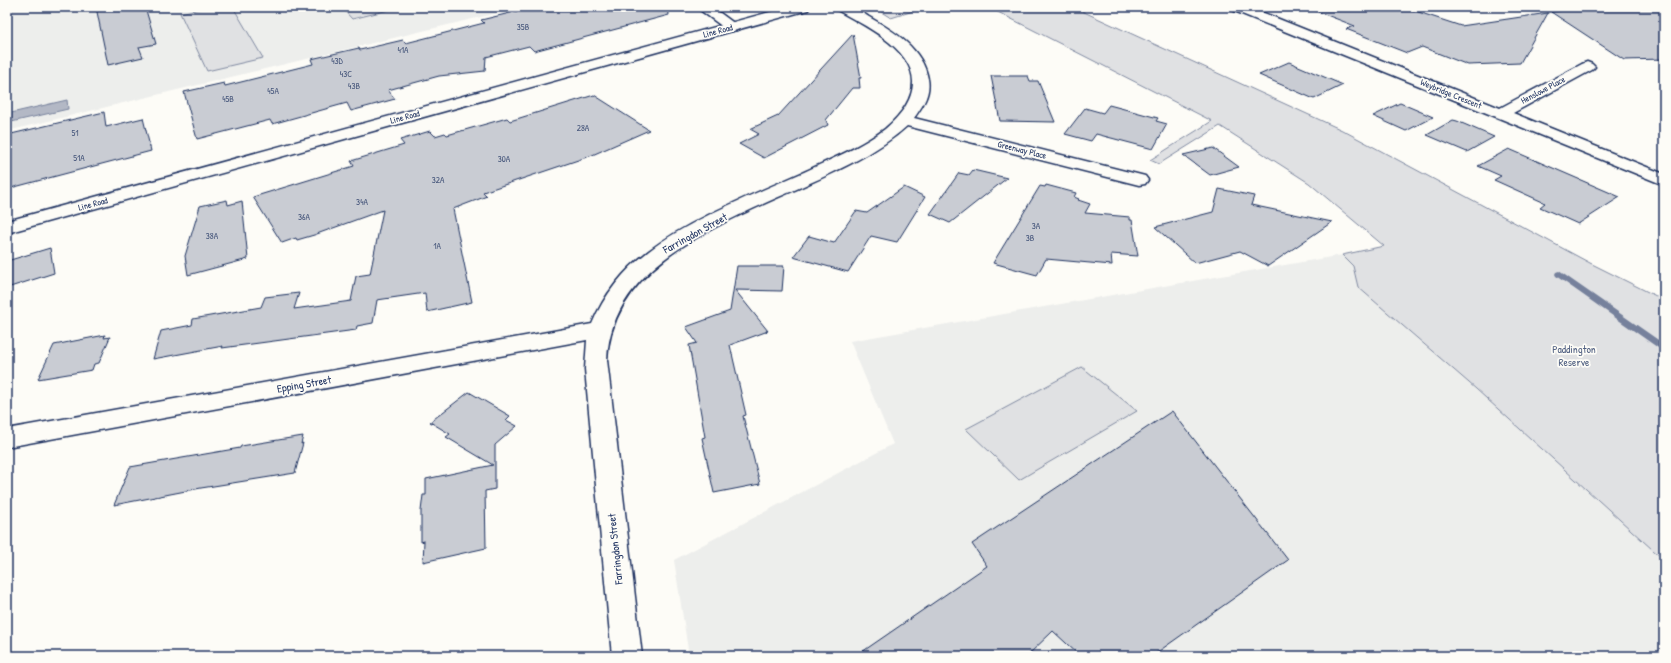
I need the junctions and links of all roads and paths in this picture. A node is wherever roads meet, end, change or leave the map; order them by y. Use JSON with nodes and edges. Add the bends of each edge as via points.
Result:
{"nodes":[{"id":1,"x":703,"y":7,"type":"edge"},
{"id":2,"x":803,"y":7,"type":"edge"},
{"id":3,"x":842,"y":7,"type":"edge"},
{"id":4,"x":1238,"y":7,"type":"edge"},
{"id":5,"x":732,"y":27,"type":"junction"},
{"id":6,"x":1587,"y":67,"type":"dead end"},
{"id":7,"x":1500,"y":114,"type":"junction"},
{"id":8,"x":905,"y":121,"type":"junction"},
{"id":9,"x":1139,"y":180,"type":"dead end"},
{"id":10,"x":1664,"y":180,"type":"edge"},
{"id":11,"x":7,"y":227,"type":"edge"},
{"id":12,"x":601,"y":330,"type":"junction"},
{"id":13,"x":7,"y":438,"type":"edge"},
{"id":14,"x":627,"y":656,"type":"edge"}],
"edges":[{"from":1,"to":5,"type":"street"},
{"from":2,"to":5,"type":"street","name":"Line Road"},
{"from":3,"to":8,"type":"street","name":"Farringdon Street","via":[[895,40],[914,60],[921,86]]},
{"from":4,"to":7,"type":"street","name":"Weybridge Crescent"},
{"from":5,"to":11,"type":"street","name":"Line Road"},
{"from":6,"to":7,"type":"street","name":"Henslowe Place"},
{"from":7,"to":10,"type":"street","name":"Weybridge Crescent"},
{"from":8,"to":9,"type":"street","name":"Greenway Place"},
{"from":8,"to":12,"type":"street","name":"Farringdon Street","via":[[864,150],[710,223],[664,248],[626,285]]},
{"from":12,"to":13,"type":"street","name":"Epping Street"},
{"from":12,"to":14,"type":"street","name":"Farringdon Street","via":[[596,350],[596,369]]}]}
